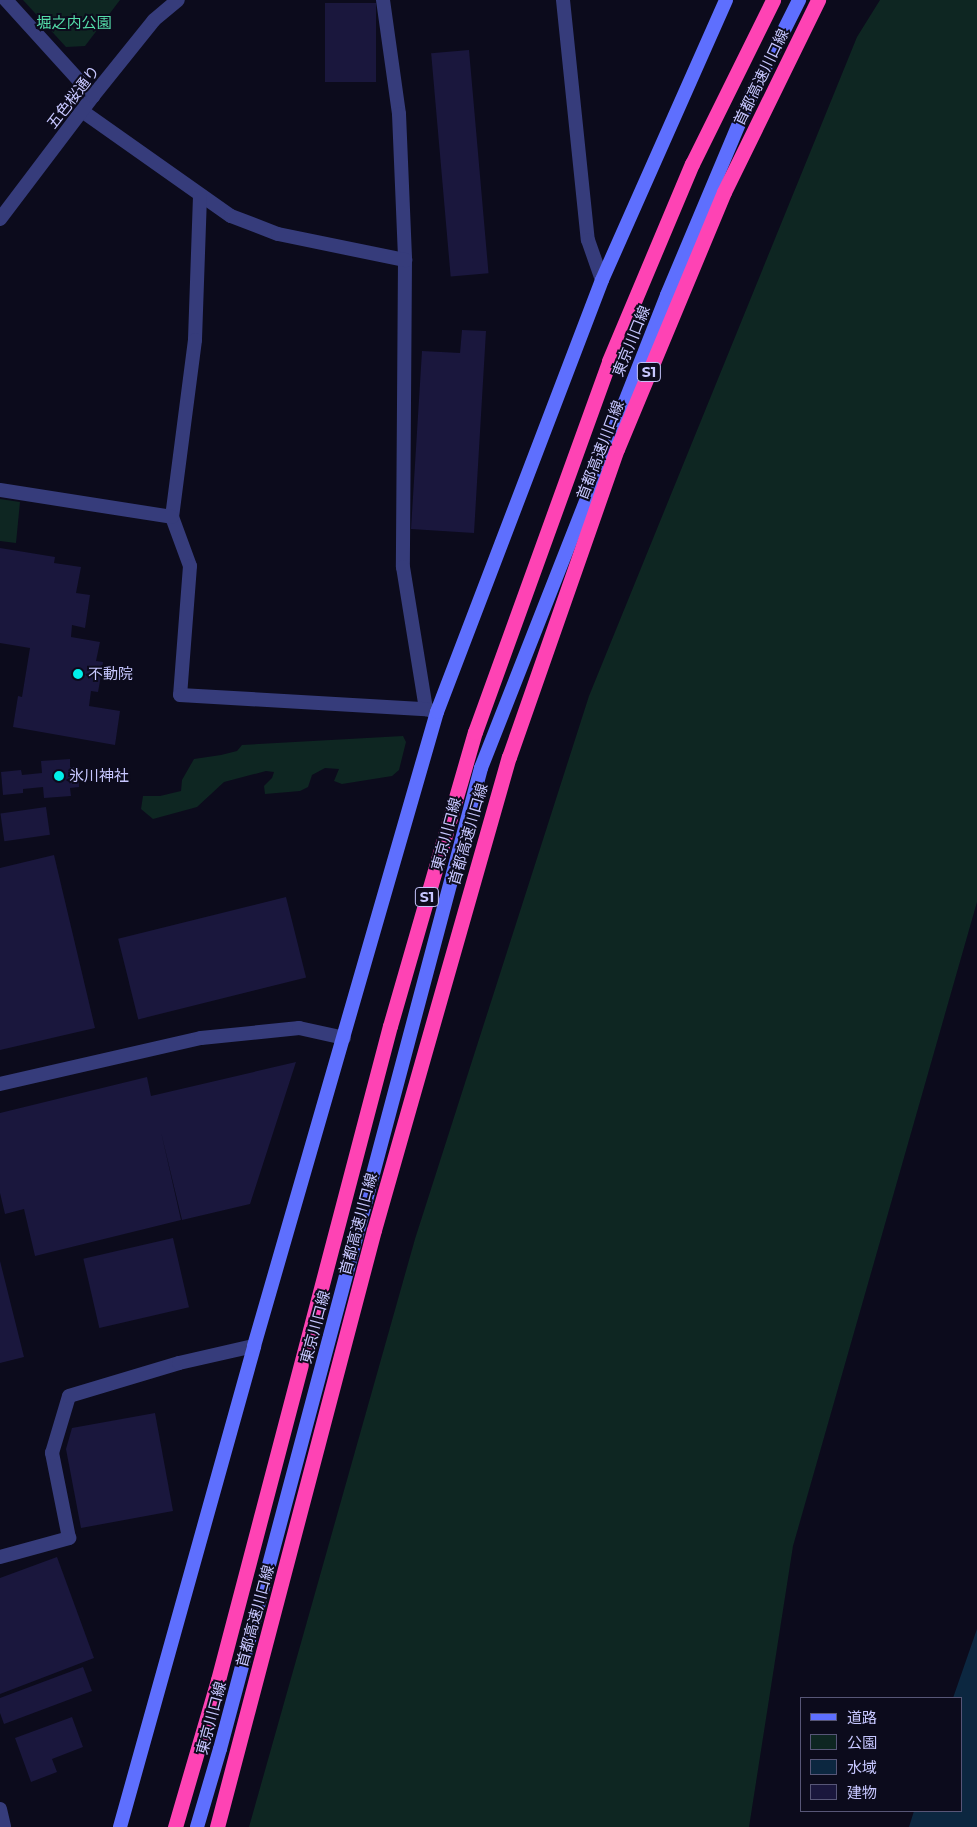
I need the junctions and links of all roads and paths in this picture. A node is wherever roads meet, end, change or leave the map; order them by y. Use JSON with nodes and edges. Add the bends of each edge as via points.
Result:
{"nodes":[{"id":1,"x":6,"y":0,"type":"edge"},
{"id":2,"x":178,"y":0,"type":"edge"},
{"id":3,"x":383,"y":0,"type":"edge"},
{"id":4,"x":563,"y":0,"type":"edge"},
{"id":5,"x":726,"y":0,"type":"edge"},
{"id":6,"x":773,"y":0,"type":"edge"},
{"id":7,"x":799,"y":0,"type":"edge"},
{"id":8,"x":818,"y":0,"type":"edge"},
{"id":9,"x":93,"y":96,"type":"junction"},
{"id":10,"x":82,"y":111,"type":"junction"},
{"id":11,"x":200,"y":196,"type":"junction"},
{"id":12,"x":0,"y":219,"type":"edge"},
{"id":13,"x":405,"y":260,"type":"junction"},
{"id":14,"x":602,"y":280,"type":"junction"},
{"id":15,"x":0,"y":490,"type":"edge"},
{"id":16,"x":172,"y":517,"type":"junction"},
{"id":17,"x":432,"y":710,"type":"junction"},
{"id":18,"x":344,"y":1038,"type":"junction"},
{"id":19,"x":0,"y":1084,"type":"edge"},
{"id":20,"x":254,"y":1346,"type":"junction"},
{"id":21,"x":0,"y":1557,"type":"edge"},
{"id":22,"x":0,"y":1809,"type":"edge"},
{"id":23,"x":4,"y":1827,"type":"edge"},
{"id":24,"x":120,"y":1827,"type":"edge"},
{"id":25,"x":175,"y":1827,"type":"edge"},
{"id":26,"x":197,"y":1827,"type":"edge"},
{"id":27,"x":217,"y":1827,"type":"edge"}],
"edges":[{"from":1,"to":9,"type":"street"},
{"from":2,"to":9,"type":"street","name":"五色桜通り","via":[[154,20]]},
{"from":3,"to":13,"type":"street","via":[[399,114]]},
{"from":4,"to":14,"type":"street","via":[[588,240]]},
{"from":5,"to":14,"type":"main road"},
{"from":6,"to":25,"type":"highway","name":"首都高速川口線","number":"S1","via":[[692,164],[609,361],[475,732],[387,1035],[218,1680]]},
{"from":7,"to":26,"type":"main road","name":"東京川口線","via":[[749,100],[667,295],[480,768]]},
{"from":8,"to":27,"type":"highway","name":"首都高速川口線","number":"S1","via":[[724,192],[617,449],[509,756],[376,1221]]},
{"from":9,"to":10,"type":"street","name":"五色桜通り"},
{"from":10,"to":11,"type":"street"},
{"from":10,"to":12,"type":"street","name":"五色桜通り"},
{"from":11,"to":13,"type":"street","via":[[231,216],[278,234]]},
{"from":11,"to":16,"type":"street","via":[[195,340]]},
{"from":13,"to":17,"type":"street","via":[[403,567]]},
{"from":14,"to":17,"type":"main road"},
{"from":15,"to":16,"type":"street"},
{"from":16,"to":17,"type":"street","via":[[190,566],[180,695]]},
{"from":17,"to":18,"type":"main road"},
{"from":18,"to":19,"type":"street","via":[[299,1028],[202,1038]]},
{"from":18,"to":20,"type":"main road"},
{"from":20,"to":21,"type":"street","via":[[179,1363],[69,1396],[52,1453],[69,1538]]},
{"from":20,"to":24,"type":"main road"},
{"from":22,"to":23,"type":"street"}]}
